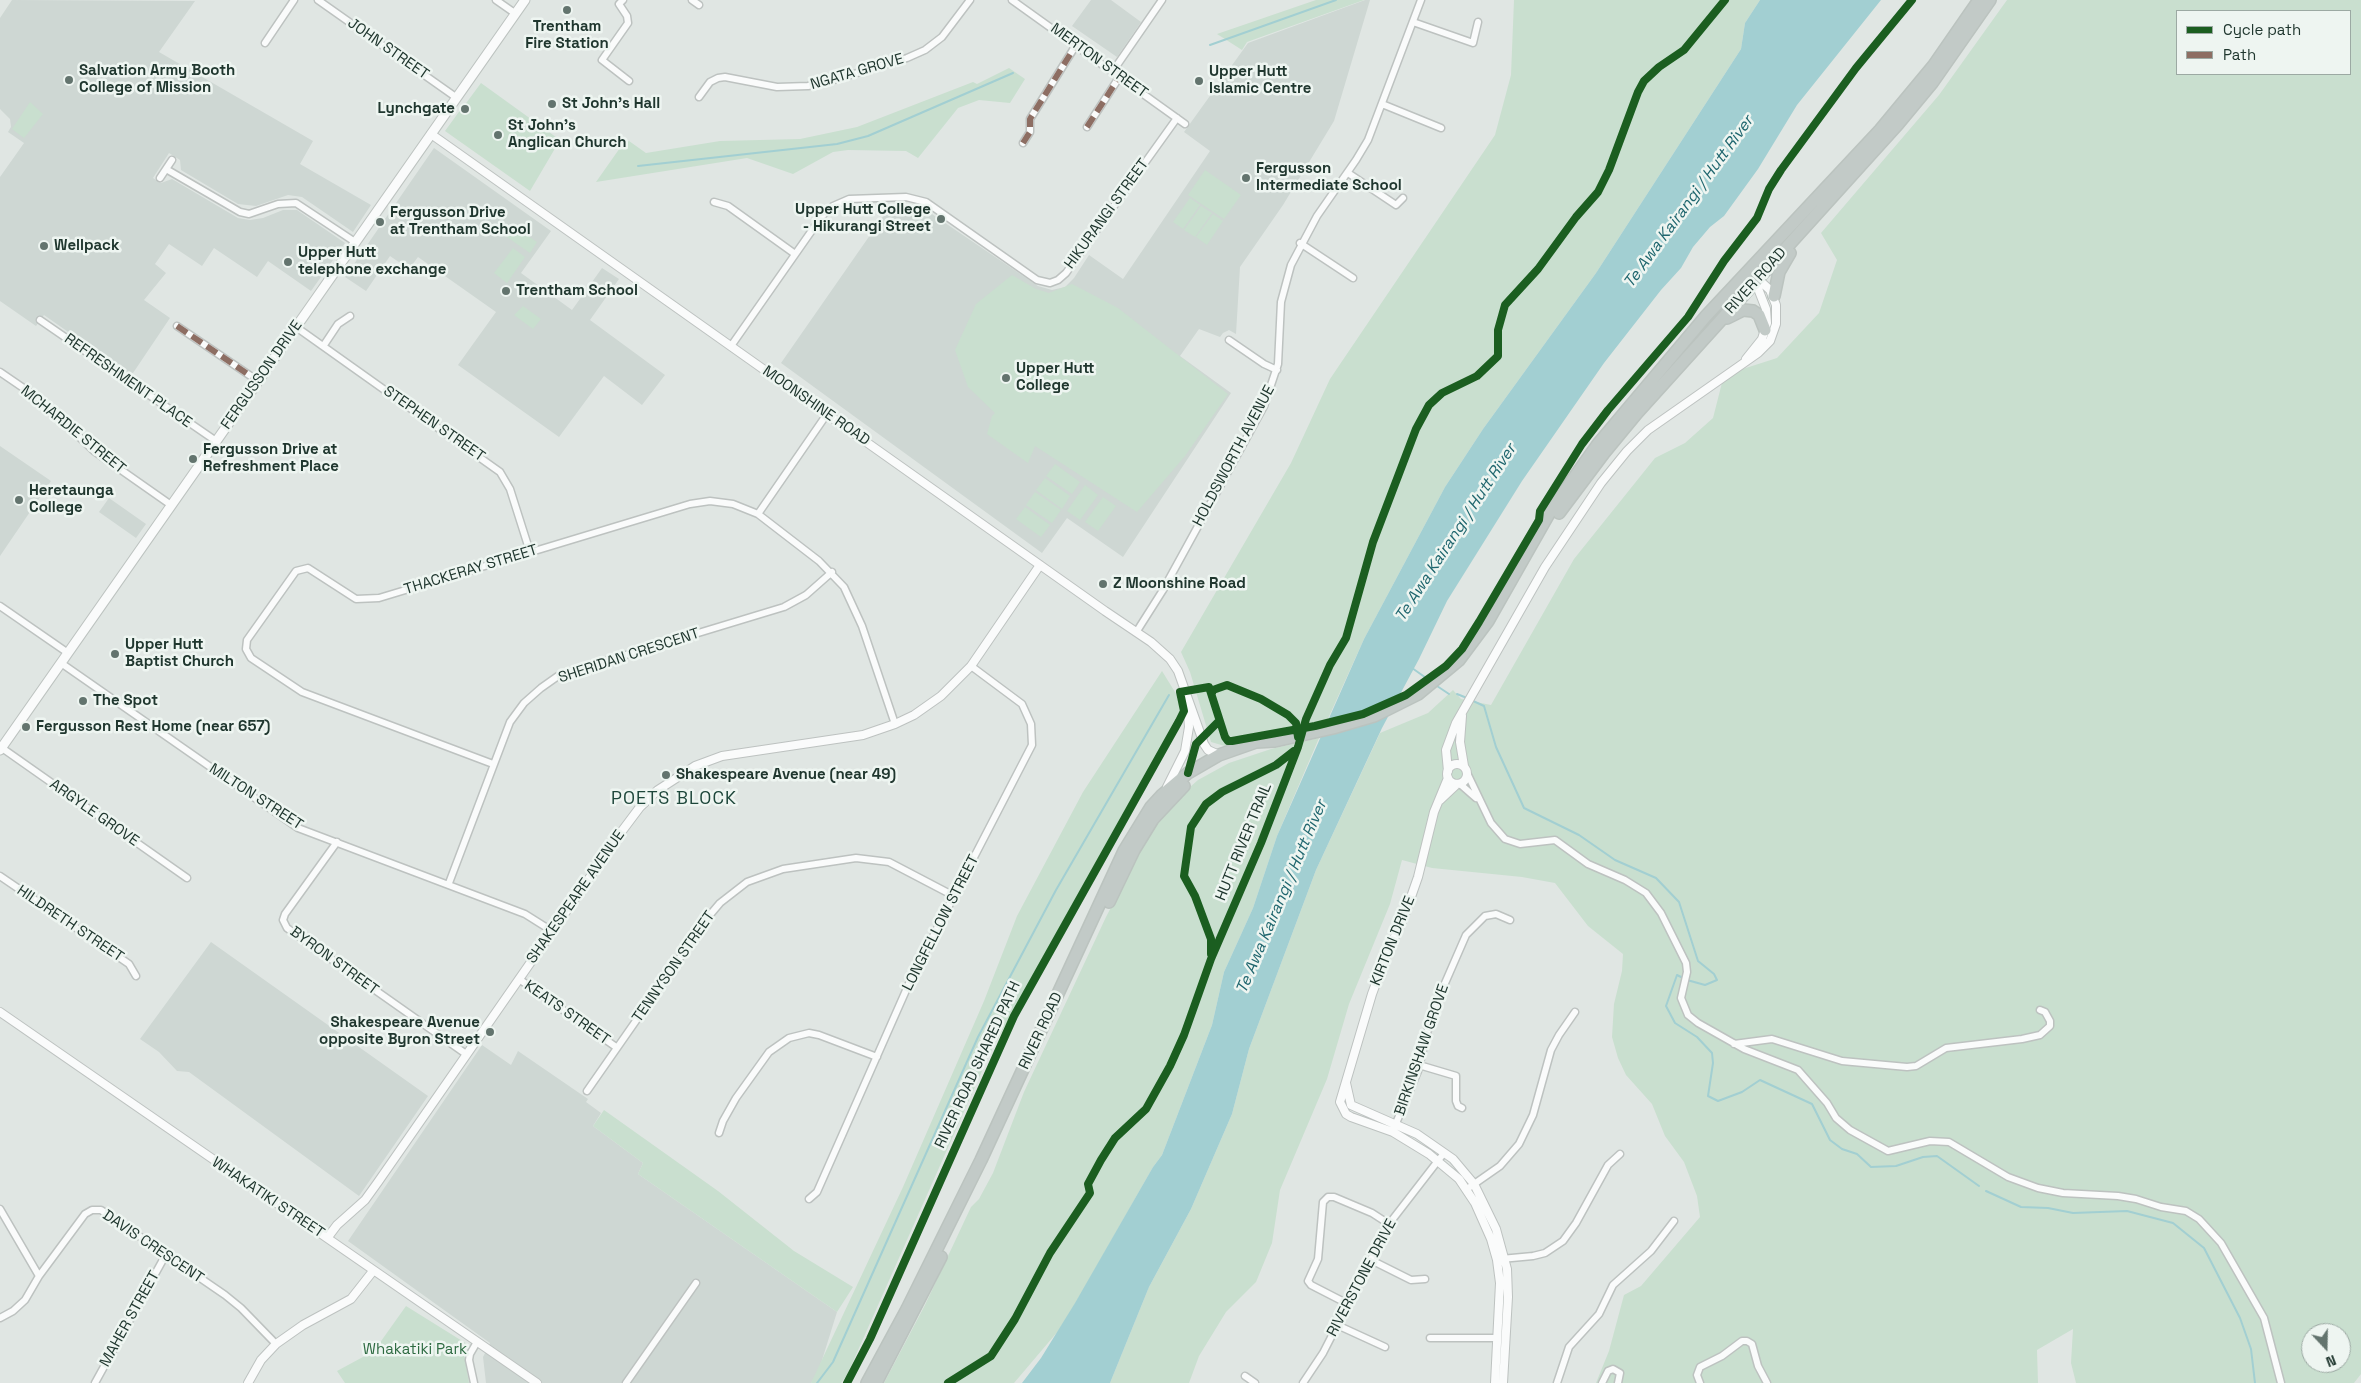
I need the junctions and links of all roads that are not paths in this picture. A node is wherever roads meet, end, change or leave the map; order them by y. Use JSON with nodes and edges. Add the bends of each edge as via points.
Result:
{"nodes":[{"id":1,"x":294,"y":0,"type":"edge"},
{"id":2,"x":318,"y":0,"type":"edge"},
{"id":3,"x":496,"y":0,"type":"edge"},
{"id":4,"x":525,"y":0,"type":"edge"},
{"id":5,"x":692,"y":0,"type":"edge"},
{"id":6,"x":970,"y":0,"type":"edge"},
{"id":7,"x":1012,"y":0,"type":"edge"},
{"id":8,"x":1162,"y":0,"type":"edge"},
{"id":9,"x":1420,"y":0,"type":"edge"},
{"id":10,"x":1979,"y":0,"type":"edge"},
{"id":11,"x":1990,"y":0,"type":"edge"},
{"id":12,"x":621,"y":2,"type":"edge"},
{"id":13,"x":699,"y":4,"type":"dead end"},
{"id":14,"x":516,"y":14,"type":"junction"},
{"id":15,"x":1413,"y":22,"type":"junction"},
{"id":16,"x":1478,"y":22,"type":"dead end"},
{"id":17,"x":265,"y":43,"type":"dead end"},
{"id":18,"x":1076,"y":44,"type":"junction"},
{"id":19,"x":1113,"y":71,"type":"junction"},
{"id":20,"x":1120,"y":76,"type":"junction"},
{"id":21,"x":630,"y":81,"type":"dead end"},
{"id":22,"x":457,"y":98,"type":"junction"},
{"id":23,"x":699,"y":98,"type":"dead end"},
{"id":24,"x":1382,"y":104,"type":"junction"},
{"id":25,"x":1177,"y":118,"type":"junction"},
{"id":26,"x":1185,"y":124,"type":"dead end"},
{"id":27,"x":1087,"y":127,"type":"dead end"},
{"id":28,"x":1441,"y":128,"type":"dead end"},
{"id":29,"x":432,"y":134,"type":"junction"},
{"id":30,"x":1024,"y":143,"type":"dead end"},
{"id":31,"x":1880,"y":144,"type":"junction"},
{"id":32,"x":172,"y":160,"type":"dead end"},
{"id":33,"x":1850,"y":163,"type":"junction"},
{"id":34,"x":166,"y":169,"type":"junction"},
{"id":35,"x":1348,"y":173,"type":"junction"},
{"id":36,"x":160,"y":178,"type":"dead end"},
{"id":37,"x":1403,"y":198,"type":"dead end"},
{"id":38,"x":714,"y":202,"type":"dead end"},
{"id":39,"x":356,"y":242,"type":"junction"},
{"id":40,"x":1300,"y":243,"type":"junction"},
{"id":41,"x":795,"y":254,"type":"junction"},
{"id":42,"x":1353,"y":278,"type":"dead end"},
{"id":43,"x":1757,"y":281,"type":"junction"},
{"id":44,"x":1774,"y":296,"type":"junction"},
{"id":45,"x":350,"y":316,"type":"dead end"},
{"id":46,"x":40,"y":320,"type":"dead end"},
{"id":47,"x":1721,"y":321,"type":"junction"},
{"id":48,"x":177,"y":326,"type":"dead end"},
{"id":49,"x":296,"y":327,"type":"junction"},
{"id":50,"x":1765,"y":330,"type":"junction"},
{"id":51,"x":1229,"y":340,"type":"dead end"},
{"id":52,"x":324,"y":345,"type":"junction"},
{"id":53,"x":731,"y":346,"type":"junction"},
{"id":54,"x":1746,"y":359,"type":"junction"},
{"id":55,"x":1277,"y":370,"type":"junction"},
{"id":56,"x":0,"y":372,"type":"edge"},
{"id":57,"x":258,"y":381,"type":"junction"},
{"id":58,"x":1640,"y":394,"type":"junction"},
{"id":59,"x":826,"y":414,"type":"junction"},
{"id":60,"x":216,"y":441,"type":"junction"},
{"id":61,"x":171,"y":505,"type":"junction"},
{"id":62,"x":758,"y":514,"type":"junction"},
{"id":63,"x":530,"y":552,"type":"junction"},
{"id":64,"x":1522,"y":563,"type":"junction"},
{"id":65,"x":1040,"y":565,"type":"junction"},
{"id":66,"x":832,"y":572,"type":"junction"},
{"id":67,"x":0,"y":606,"type":"edge"},
{"id":68,"x":1137,"y":631,"type":"junction"},
{"id":69,"x":68,"y":653,"type":"junction"},
{"id":70,"x":61,"y":663,"type":"junction"},
{"id":71,"x":971,"y":666,"type":"junction"},
{"id":72,"x":1187,"y":691,"type":"junction"},
{"id":73,"x":1464,"y":711,"type":"junction"},
{"id":74,"x":895,"y":724,"type":"junction"},
{"id":75,"x":1279,"y":740,"type":"junction"},
{"id":76,"x":1,"y":749,"type":"edge"},
{"id":77,"x":1220,"y":755,"type":"junction"},
{"id":78,"x":493,"y":764,"type":"junction"},
{"id":79,"x":1464,"y":766,"type":"junction"},
{"id":80,"x":1448,"y":774,"type":"junction"},
{"id":81,"x":1468,"y":775,"type":"junction"},
{"id":82,"x":1459,"y":784,"type":"junction"},
{"id":83,"x":1162,"y":794,"type":"junction"},
{"id":84,"x":1479,"y":800,"type":"junction"},
{"id":85,"x":1438,"y":801,"type":"junction"},
{"id":86,"x":337,"y":842,"type":"junction"},
{"id":87,"x":0,"y":876,"type":"edge"},
{"id":88,"x":187,"y":878,"type":"dead end"},
{"id":89,"x":449,"y":883,"type":"junction"},
{"id":90,"x":954,"y":896,"type":"junction"},
{"id":91,"x":1510,"y":920,"type":"dead end"},
{"id":92,"x":552,"y":931,"type":"junction"},
{"id":93,"x":136,"y":976,"type":"dead end"},
{"id":94,"x":519,"y":979,"type":"junction"},
{"id":95,"x":2040,"y":1010,"type":"dead end"},
{"id":96,"x":0,"y":1012,"type":"edge"},
{"id":97,"x":1575,"y":1012,"type":"dead end"},
{"id":98,"x":1734,"y":1044,"type":"junction"},
{"id":99,"x":616,"y":1047,"type":"junction"},
{"id":100,"x":466,"y":1054,"type":"junction"},
{"id":101,"x":877,"y":1057,"type":"junction"},
{"id":102,"x":1419,"y":1065,"type":"junction"},
{"id":103,"x":1346,"y":1081,"type":"junction"},
{"id":104,"x":587,"y":1091,"type":"dead end"},
{"id":105,"x":1462,"y":1108,"type":"dead end"},
{"id":106,"x":1396,"y":1123,"type":"junction"},
{"id":107,"x":1393,"y":1132,"type":"junction"},
{"id":108,"x":719,"y":1133,"type":"dead end"},
{"id":109,"x":1444,"y":1153,"type":"junction"},
{"id":110,"x":1620,"y":1154,"type":"dead end"},
{"id":111,"x":1438,"y":1161,"type":"junction"},
{"id":112,"x":1474,"y":1184,"type":"junction"},
{"id":113,"x":1467,"y":1189,"type":"junction"},
{"id":114,"x":809,"y":1199,"type":"dead end"},
{"id":115,"x":0,"y":1209,"type":"edge"},
{"id":116,"x":1674,"y":1221,"type":"dead end"},
{"id":117,"x":1389,"y":1224,"type":"junction"},
{"id":118,"x":328,"y":1238,"type":"junction"},
{"id":119,"x":165,"y":1256,"type":"junction"},
{"id":120,"x":1501,"y":1259,"type":"junction"},
{"id":121,"x":1371,"y":1260,"type":"junction"},
{"id":122,"x":372,"y":1271,"type":"junction"},
{"id":123,"x":39,"y":1276,"type":"junction"},
{"id":124,"x":1425,"y":1279,"type":"dead end"},
{"id":125,"x":696,"y":1283,"type":"dead end"},
{"id":126,"x":1348,"y":1304,"type":"junction"},
{"id":127,"x":0,"y":1318,"type":"edge"},
{"id":128,"x":1337,"y":1325,"type":"junction"},
{"id":129,"x":1430,"y":1338,"type":"dead end"},
{"id":130,"x":1498,"y":1338,"type":"junction"},
{"id":131,"x":477,"y":1342,"type":"junction"},
{"id":132,"x":276,"y":1344,"type":"junction"},
{"id":133,"x":1384,"y":1346,"type":"dead end"},
{"id":134,"x":872,"y":1372,"type":"junction"},
{"id":135,"x":1245,"y":1376,"type":"dead end"},
{"id":136,"x":95,"y":1383,"type":"edge"},
{"id":137,"x":248,"y":1383,"type":"edge"},
{"id":138,"x":474,"y":1383,"type":"edge"},
{"id":139,"x":537,"y":1383,"type":"edge"},
{"id":140,"x":626,"y":1383,"type":"edge"},
{"id":141,"x":862,"y":1383,"type":"edge"},
{"id":142,"x":867,"y":1383,"type":"edge"},
{"id":143,"x":876,"y":1383,"type":"edge"},
{"id":144,"x":1255,"y":1383,"type":"edge"},
{"id":145,"x":1303,"y":1383,"type":"edge"},
{"id":146,"x":1495,"y":1383,"type":"edge"},
{"id":147,"x":1503,"y":1383,"type":"edge"},
{"id":148,"x":1557,"y":1383,"type":"edge"},
{"id":149,"x":1602,"y":1383,"type":"edge"},
{"id":150,"x":1618,"y":1383,"type":"edge"},
{"id":151,"x":1700,"y":1383,"type":"edge"},
{"id":152,"x":1767,"y":1383,"type":"edge"},
{"id":153,"x":2281,"y":1383,"type":"edge"}],
"edges":[{"from":1,"to":17,"type":"street"},
{"from":2,"to":22,"type":"street","name":"JOHN STREET"},
{"from":3,"to":14,"type":"street"},
{"from":4,"to":14,"type":"main road","name":"FERGUSSON DRIVE"},
{"from":5,"to":13,"type":"street"},
{"from":6,"to":23,"type":"street","name":"NGATA GROVE","via":[[942,37],[907,58],[808,86],[778,87],[718,78],[710,82]]},
{"from":7,"to":18,"type":"street","name":"MERTON STREET"},
{"from":8,"to":19,"type":"street"},
{"from":9,"to":15,"type":"street","name":"HOLDSWORTH AVENUE"},
{"from":10,"to":33,"type":"highway","name":"RIVER ROAD","via":[[1934,65]]},
{"from":11,"to":31,"type":"highway","name":"RIVER ROAD","via":[[1932,83]]},
{"from":12,"to":21,"type":"street","via":[[628,23],[602,60]]},
{"from":14,"to":22,"type":"main road","name":"FERGUSSON DRIVE"},
{"from":15,"to":16,"type":"street","via":[[1473,43]]},
{"from":15,"to":24,"type":"street","name":"HOLDSWORTH AVENUE"},
{"from":18,"to":19,"type":"street","name":"MERTON STREET"},
{"from":18,"to":30,"type":"street","via":[[1030,119],[1030,132]]},
{"from":19,"to":20,"type":"street","name":"MERTON STREET"},
{"from":20,"to":25,"type":"street","name":"MERTON STREET"},
{"from":20,"to":27,"type":"street"},
{"from":22,"to":29,"type":"main road","name":"FERGUSSON DRIVE"},
{"from":24,"to":28,"type":"street"},
{"from":24,"to":35,"type":"street","name":"HOLDSWORTH AVENUE","via":[[1368,140]]},
{"from":25,"to":26,"type":"street","name":"MERTON STREET"},
{"from":25,"to":41,"type":"street","name":"HIKURANGI STREET","via":[[1066,273],[1050,283],[1037,280],[916,198],[849,199],[840,202],[822,216]]},
{"from":29,"to":39,"type":"main road","name":"FERGUSSON DRIVE"},
{"from":29,"to":53,"type":"street","name":"MOONSHINE ROAD"},
{"from":31,"to":43,"type":"highway","name":"RIVER ROAD"},
{"from":31,"to":44,"type":"highway","via":[[1782,264]]},
{"from":32,"to":34,"type":"street"},
{"from":33,"to":43,"type":"highway","via":[[1832,188],[1761,267]]},
{"from":33,"to":58,"type":"highway","name":"RIVER ROAD","via":[[1706,316]]},
{"from":34,"to":36,"type":"street"},
{"from":34,"to":39,"type":"street","via":[[240,212],[249,214],[278,204],[296,203]]},
{"from":35,"to":37,"type":"street","via":[[1396,205]]},
{"from":35,"to":40,"type":"street","name":"HOLDSWORTH AVENUE"},
{"from":38,"to":41,"type":"street","via":[[728,206]]},
{"from":39,"to":49,"type":"main road","name":"FERGUSSON DRIVE"},
{"from":40,"to":42,"type":"street"},
{"from":40,"to":55,"type":"street","name":"HOLDSWORTH AVENUE","via":[[1282,293]]},
{"from":41,"to":53,"type":"street","name":"HIKURANGI STREET"},
{"from":43,"to":44,"type":"street","via":[[1766,284]]},
{"from":43,"to":47,"type":"highway","name":"RIVER ROAD"},
{"from":43,"to":50,"type":"street","via":[[1768,313]]},
{"from":43,"to":58,"type":"highway","via":[[1743,286]]},
{"from":44,"to":54,"type":"street","via":[[1777,314],[1774,334],[1765,347]]},
{"from":45,"to":52,"type":"street","via":[[338,324]]},
{"from":46,"to":60,"type":"street","name":"REFRESHMENT PLACE"},
{"from":47,"to":50,"type":"highway","via":[[1736,312],[1748,310],[1759,315]]},
{"from":47,"to":64,"type":"highway","name":"RIVER ROAD","via":[[1604,453]]},
{"from":48,"to":57,"type":"street"},
{"from":49,"to":52,"type":"street","name":"STEPHEN STREET"},
{"from":49,"to":57,"type":"main road","name":"FERGUSSON DRIVE"},
{"from":50,"to":54,"type":"street"},
{"from":51,"to":55,"type":"street"},
{"from":52,"to":63,"type":"street","name":"STEPHEN STREET","via":[[500,472],[510,489]]},
{"from":53,"to":59,"type":"street","name":"MOONSHINE ROAD"},
{"from":54,"to":73,"type":"street","via":[[1664,417],[1620,458],[1560,542]]},
{"from":55,"to":68,"type":"street","name":"HOLDSWORTH AVENUE","via":[[1264,406]]},
{"from":56,"to":61,"type":"street","name":"MCHARDIE STREET","via":[[38,398],[94,451]]},
{"from":57,"to":60,"type":"main road","name":"FERGUSSON DRIVE"},
{"from":58,"to":64,"type":"highway","name":"RIVER ROAD","via":[[1581,466],[1546,518]]},
{"from":59,"to":62,"type":"street"},
{"from":59,"to":65,"type":"street","name":"MOONSHINE ROAD"},
{"from":60,"to":61,"type":"main road","name":"FERGUSSON DRIVE"},
{"from":61,"to":69,"type":"main road","name":"FERGUSSON DRIVE"},
{"from":62,"to":63,"type":"street","name":"THACKERAY STREET","via":[[721,501],[700,502]]},
{"from":62,"to":66,"type":"street","name":"THACKERAY STREET"},
{"from":63,"to":78,"type":"street","name":"THACKERAY STREET","via":[[367,600],[349,596],[308,568],[300,568],[246,644],[252,658],[302,692]]},
{"from":64,"to":75,"type":"highway","name":"RIVER ROAD","via":[[1478,636],[1449,670],[1418,694],[1386,711],[1347,724]]},
{"from":65,"to":68,"type":"street","name":"MOONSHINE ROAD"},
{"from":65,"to":71,"type":"street","name":"SHAKESPEARE AVENUE"},
{"from":66,"to":74,"type":"street","name":"THACKERAY STREET","via":[[844,587],[862,626]]},
{"from":66,"to":78,"type":"street","name":"SHERIDAN CRESCENT","via":[[806,595],[784,607],[558,676],[524,702],[510,722]]},
{"from":67,"to":69,"type":"street"},
{"from":68,"to":72,"type":"street","name":"MOONSHINE ROAD","via":[[1170,659]]},
{"from":69,"to":70,"type":"main road","name":"FERGUSSON DRIVE"},
{"from":70,"to":76,"type":"main road","name":"FERGUSSON DRIVE"},
{"from":70,"to":86,"type":"street","name":"MILTON STREET","via":[[298,828]]},
{"from":71,"to":74,"type":"street","name":"SHAKESPEARE AVENUE","via":[[931,704]]},
{"from":71,"to":90,"type":"street","name":"LONGFELLOW STREET","via":[[1022,704],[1031,724],[1032,745]]},
{"from":72,"to":77,"type":"street","name":"MOONSHINE ROAD","via":[[1204,744],[1208,750]]},
{"from":72,"to":83,"type":"street","name":"MOONSHINE ROAD","via":[[1188,727],[1184,751],[1174,777]]},
{"from":73,"to":79,"type":"street","via":[[1460,742]]},
{"from":73,"to":80,"type":"street","via":[[1448,743]]},
{"from":74,"to":92,"type":"street","name":"SHAKESPEARE AVENUE","via":[[864,735],[742,751],[709,760],[682,773],[640,807]]},
{"from":75,"to":77,"type":"highway","name":"RIVER ROAD","via":[[1246,745]]},
{"from":75,"to":143,"type":"highway","name":"RIVER ROAD","via":[[1230,758],[1199,775],[1169,800],[1143,835],[1073,975],[966,1206]]},
{"from":76,"to":88,"type":"street","name":"ARGYLE GROVE"},
{"from":77,"to":83,"type":"highway","name":"RIVER ROAD"},
{"from":78,"to":89,"type":"street","name":"SHERIDAN CRESCENT"},
{"from":79,"to":80,"type":"street","via":[[1454,764]]},
{"from":79,"to":81,"type":"street"},
{"from":80,"to":82,"type":"street"},
{"from":80,"to":85,"type":"street","name":"KIRTON DRIVE"},
{"from":81,"to":82,"type":"street"},
{"from":81,"to":84,"type":"street"},
{"from":82,"to":84,"type":"street"},
{"from":82,"to":85,"type":"street","name":"KIRTON DRIVE"},
{"from":83,"to":134,"type":"highway","name":"RIVER ROAD","via":[[1132,834],[981,1160]]},
{"from":84,"to":98,"type":"street","via":[[1494,828],[1505,839],[1520,844],[1555,840],[1588,864],[1646,893],[1661,913],[1684,959],[1686,974],[1681,998],[1688,1015]]},
{"from":85,"to":103,"type":"street","name":"KIRTON DRIVE","via":[[1418,877],[1372,994]]},
{"from":86,"to":89,"type":"street","name":"MILTON STREET"},
{"from":86,"to":100,"type":"street","name":"BYRON STREET","via":[[285,914],[286,928]]},
{"from":87,"to":93,"type":"street","name":"HILDRETH STREET","via":[[129,964]]},
{"from":89,"to":92,"type":"street","name":"MILTON STREET","via":[[525,914]]},
{"from":90,"to":99,"type":"street","name":"TENNYSON STREET","via":[[889,862],[856,858],[783,869],[747,882],[709,916]]},
{"from":90,"to":101,"type":"street","name":"LONGFELLOW STREET","via":[[911,979]]},
{"from":91,"to":102,"type":"street","name":"BIRKINSHAW GROVE","via":[[1496,914],[1485,916],[1466,934],[1432,1013]]},
{"from":92,"to":94,"type":"street","name":"SHAKESPEARE AVENUE"},
{"from":94,"to":99,"type":"street","name":"KEATS STREET"},
{"from":94,"to":100,"type":"street","name":"SHAKESPEARE AVENUE"},
{"from":95,"to":98,"type":"street","via":[[2045,1012],[2050,1026],[2040,1035],[1946,1048],[1916,1066],[1907,1067],[1842,1061],[1772,1039]]},
{"from":96,"to":118,"type":"street","name":"WHAKATIKI STREET"},
{"from":97,"to":112,"type":"street","via":[[1558,1034],[1551,1050],[1533,1115],[1519,1144],[1500,1166]]},
{"from":98,"to":153,"type":"street","via":[[1802,1073],[1844,1126],[1882,1149],[1893,1151],[1930,1141],[1948,1142],[2008,1177],[2038,1188],[2118,1196],[2192,1214],[2214,1233],[2264,1318]]},
{"from":99,"to":104,"type":"street","name":"TENNYSON STREET"},
{"from":100,"to":118,"type":"street","name":"SHAKESPEARE AVENUE","via":[[369,1194]]},
{"from":101,"to":108,"type":"street","via":[[819,1035],[809,1033],[788,1038],[769,1052],[736,1098]]},
{"from":101,"to":114,"type":"street","name":"LONGFELLOW STREET","via":[[817,1192]]},
{"from":102,"to":105,"type":"street","via":[[1456,1076],[1456,1102]]},
{"from":102,"to":106,"type":"street","name":"BIRKINSHAW GROVE"},
{"from":103,"to":106,"type":"street","name":"KIRTON DRIVE","via":[[1351,1106]]},
{"from":103,"to":107,"type":"street","name":"KIRTON DRIVE","via":[[1340,1102],[1346,1114]]},
{"from":106,"to":107,"type":"street","name":"BIRKINSHAW GROVE"},
{"from":106,"to":109,"type":"street","name":"KIRTON DRIVE"},
{"from":107,"to":111,"type":"street","name":"KIRTON DRIVE"},
{"from":109,"to":111,"type":"street","name":"RIVERSTONE DRIVE"},
{"from":109,"to":112,"type":"street","name":"KIRTON DRIVE"},
{"from":110,"to":120,"type":"street","via":[[1608,1165],[1564,1241],[1545,1253]]},
{"from":111,"to":113,"type":"street","name":"KIRTON DRIVE"},
{"from":111,"to":117,"type":"street","name":"RIVERSTONE DRIVE"},
{"from":112,"to":113,"type":"street"},
{"from":112,"to":120,"type":"street","name":"KIRTON DRIVE","via":[[1496,1229]]},
{"from":113,"to":120,"type":"street","name":"KIRTON DRIVE"},
{"from":115,"to":123,"type":"street"},
{"from":116,"to":148,"type":"street","via":[[1651,1251],[1613,1285],[1599,1314],[1569,1347]]},
{"from":117,"to":121,"type":"street","name":"RIVERSTONE DRIVE"},
{"from":117,"to":126,"type":"street","via":[[1334,1197],[1323,1202],[1318,1259],[1308,1281]]},
{"from":118,"to":122,"type":"street","name":"WHAKATIKI STREET"},
{"from":119,"to":123,"type":"street","name":"DAVIS CRESCENT","via":[[109,1214],[92,1210],[85,1214]]},
{"from":119,"to":132,"type":"street","name":"DAVIS CRESCENT","via":[[241,1308]]},
{"from":119,"to":136,"type":"street","name":"MAHER STREET"},
{"from":120,"to":130,"type":"street","name":"KIRTON DRIVE"},
{"from":120,"to":147,"type":"street","name":"KIRTON DRIVE","via":[[1508,1297]]},
{"from":121,"to":124,"type":"street","via":[[1411,1280]]},
{"from":121,"to":126,"type":"street","name":"RIVERSTONE DRIVE"},
{"from":122,"to":131,"type":"street","name":"WHAKATIKI STREET"},
{"from":122,"to":132,"type":"street","via":[[346,1304],[303,1325]]},
{"from":123,"to":127,"type":"street","name":"DAVIS CRESCENT","via":[[19,1306]]},
{"from":125,"to":140,"type":"street"},
{"from":126,"to":128,"type":"street","name":"RIVERSTONE DRIVE"},
{"from":128,"to":133,"type":"street"},
{"from":128,"to":145,"type":"street","name":"RIVERSTONE DRIVE"},
{"from":129,"to":130,"type":"street"},
{"from":130,"to":146,"type":"street","name":"KIRTON DRIVE"},
{"from":131,"to":138,"type":"street","via":[[469,1360]]},
{"from":131,"to":139,"type":"street","name":"WHAKATIKI STREET"},
{"from":132,"to":137,"type":"street","via":[[261,1360]]},
{"from":134,"to":141,"type":"highway"},
{"from":134,"to":142,"type":"highway","name":"RIVER ROAD"},
{"from":135,"to":144,"type":"street"},
{"from":149,"to":150,"type":"street","via":[[1613,1369],[1620,1373]]},
{"from":151,"to":152,"type":"street","via":[[1697,1375],[1700,1367],[1742,1341],[1752,1344]]}]}
